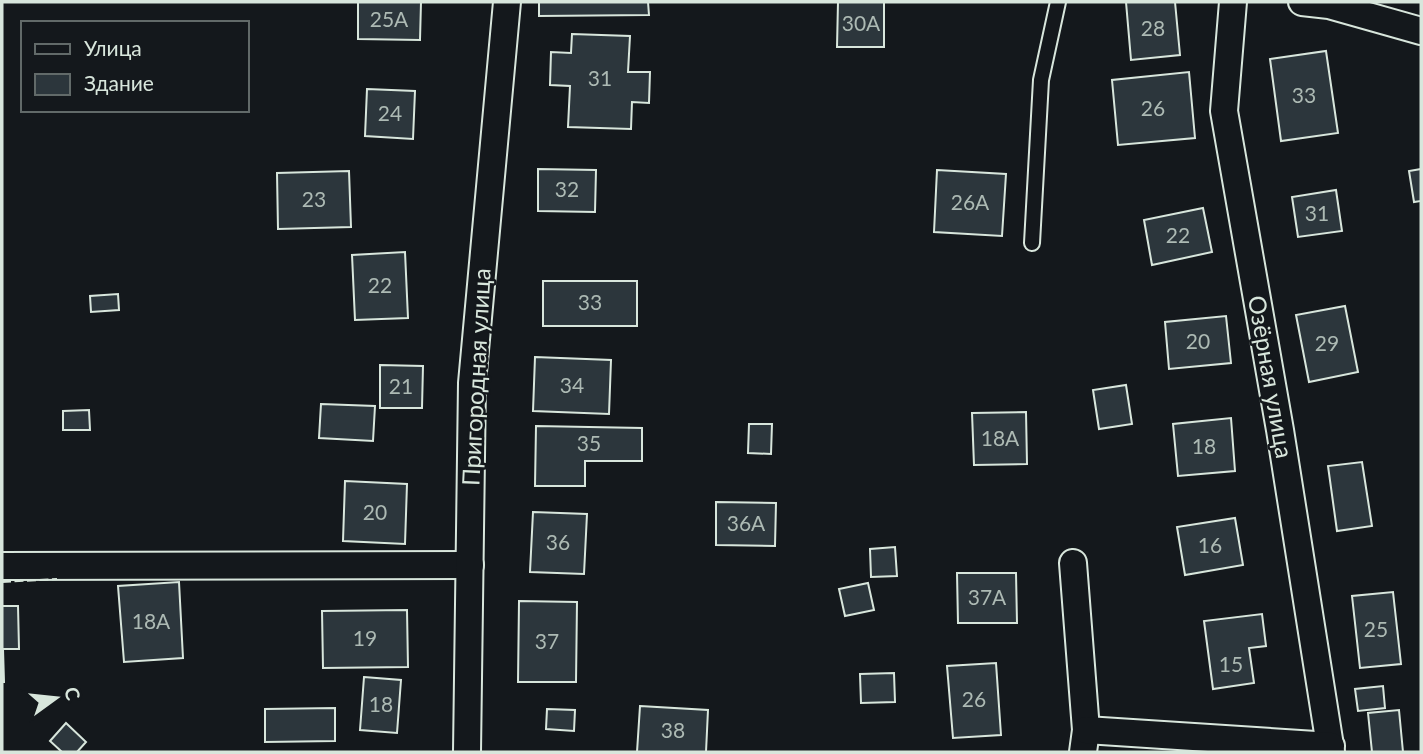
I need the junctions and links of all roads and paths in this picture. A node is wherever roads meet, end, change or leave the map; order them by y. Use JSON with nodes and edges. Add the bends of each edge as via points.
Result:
{"nodes":[{"id":1,"x":507,"y":2,"type":"edge"},
{"id":2,"x":1058,"y":2,"type":"edge"},
{"id":3,"x":1233,"y":2,"type":"edge"},
{"id":4,"x":1302,"y":2,"type":"edge"},
{"id":5,"x":1329,"y":3,"type":"edge"},
{"id":6,"x":1421,"y":31,"type":"edge"},
{"id":7,"x":1032,"y":243,"type":"dead end"},
{"id":8,"x":1073,"y":563,"type":"dead end"},
{"id":9,"x":470,"y":565,"type":"junction"},
{"id":10,"x":2,"y":566,"type":"edge"},
{"id":11,"x":1085,"y":741,"type":"edge"},
{"id":12,"x":1331,"y":749,"type":"edge"},
{"id":13,"x":467,"y":752,"type":"edge"}],
"edges":[{"from":1,"to":9,"type":"street","name":"Пригородная улица","via":[[472,383]]},
{"from":2,"to":7,"type":"lane","via":[[1041,80]]},
{"from":3,"to":12,"type":"street","name":"Озёрная улица","via":[[1224,111]]},
{"from":4,"to":5,"type":"street"},
{"from":5,"to":6,"type":"street"},
{"from":8,"to":11,"type":"street"},
{"from":9,"to":10,"type":"street"},
{"from":9,"to":13,"type":"street","name":"Пригородная улица"},
{"from":11,"to":12,"type":"street"}]}
